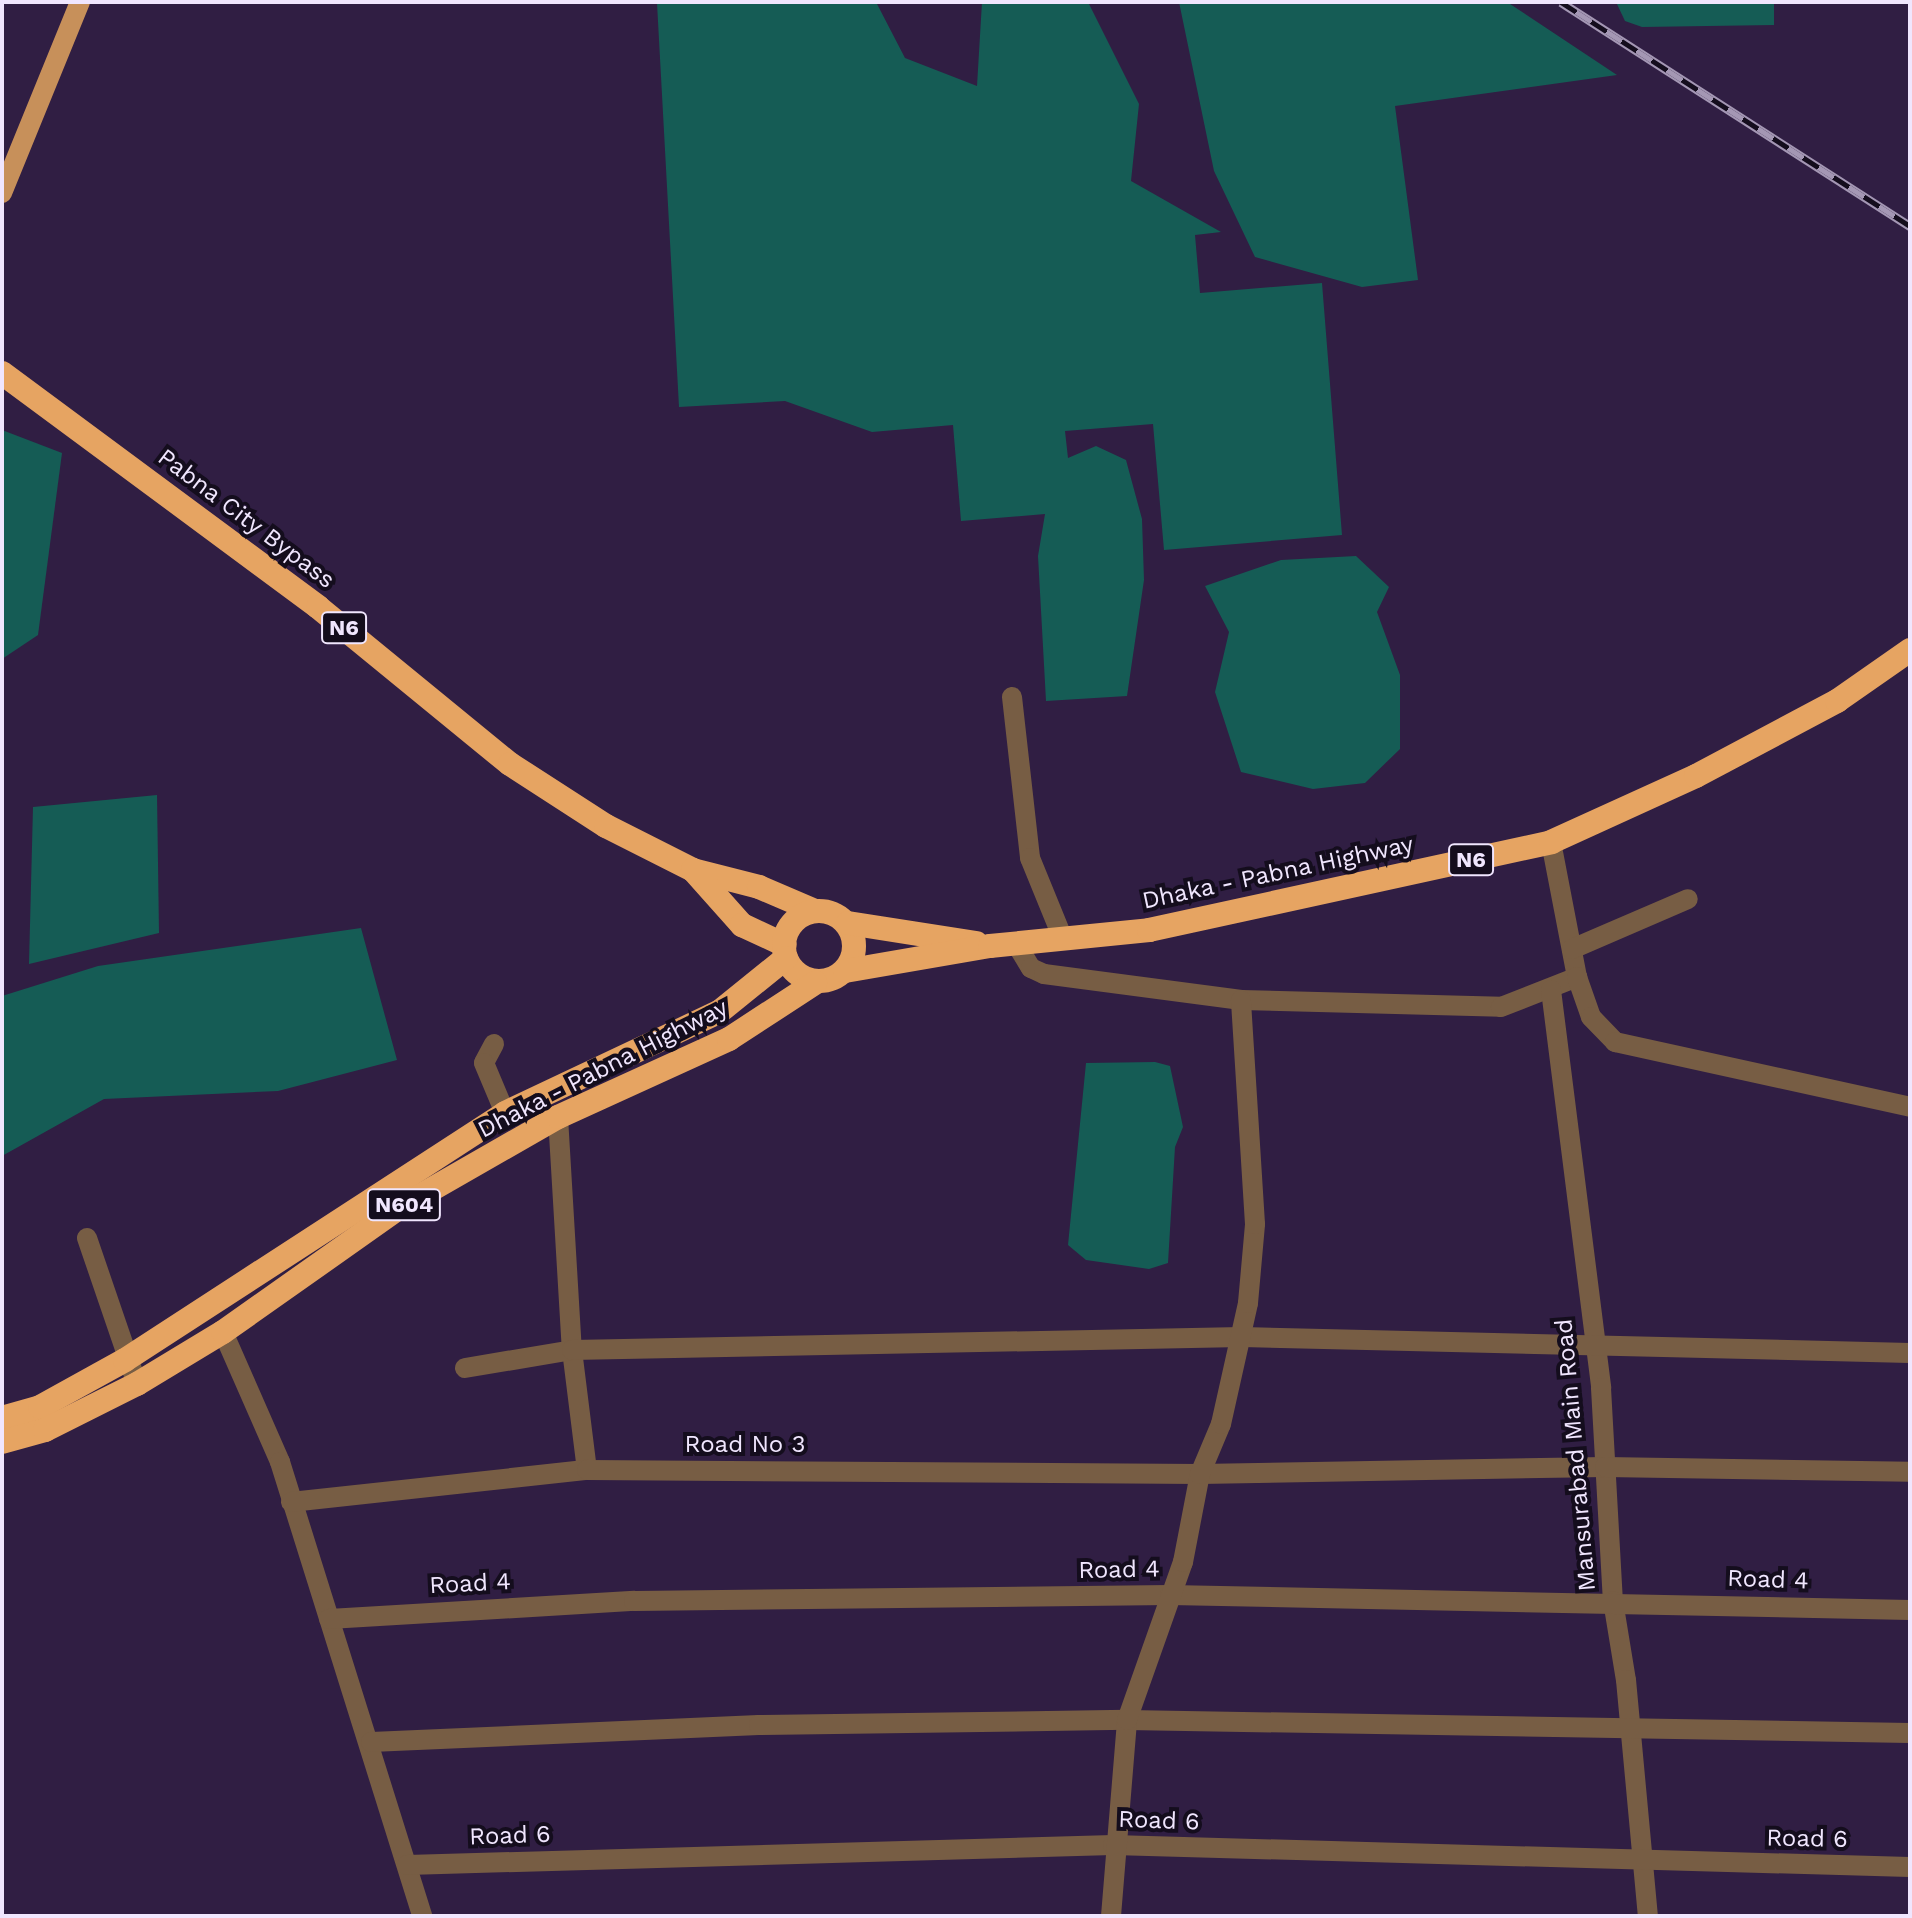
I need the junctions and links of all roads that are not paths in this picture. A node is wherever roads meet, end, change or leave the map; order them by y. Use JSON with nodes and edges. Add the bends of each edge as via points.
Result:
{"nodes":[{"id":1,"x":80,"y":2,"type":"edge"},
{"id":2,"x":2,"y":193,"type":"edge"},
{"id":3,"x":2,"y":373,"type":"edge"},
{"id":4,"x":1910,"y":650,"type":"edge"},
{"id":5,"x":1012,"y":697,"type":"dead end"},
{"id":6,"x":1551,"y":842,"type":"junction"},
{"id":7,"x":693,"y":870,"type":"junction"},
{"id":8,"x":1688,"y":899,"type":"dead end"},
{"id":9,"x":815,"y":911,"type":"junction"},
{"id":10,"x":848,"y":923,"type":"junction"},
{"id":11,"x":1063,"y":939,"type":"junction"},
{"id":12,"x":1017,"y":945,"type":"junction"},
{"id":13,"x":990,"y":946,"type":"junction"},
{"id":14,"x":1572,"y":949,"type":"junction"},
{"id":15,"x":785,"y":952,"type":"junction"},
{"id":16,"x":845,"y":971,"type":"junction"},
{"id":17,"x":1577,"y":977,"type":"junction"},
{"id":18,"x":815,"y":983,"type":"junction"},
{"id":19,"x":1551,"y":990,"type":"junction"},
{"id":20,"x":1241,"y":1000,"type":"junction"},
{"id":21,"x":719,"y":1012,"type":"junction"},
{"id":22,"x":729,"y":1039,"type":"junction"},
{"id":23,"x":494,"y":1044,"type":"dead end"},
{"id":24,"x":1910,"y":1107,"type":"edge"},
{"id":25,"x":505,"y":1113,"type":"junction"},
{"id":26,"x":558,"y":1117,"type":"junction"},
{"id":27,"x":326,"y":1227,"type":"junction"},
{"id":28,"x":87,"y":1238,"type":"dead end"},
{"id":29,"x":340,"y":1250,"type":"junction"},
{"id":30,"x":223,"y":1332,"type":"junction"},
{"id":31,"x":1242,"y":1337,"type":"junction"},
{"id":32,"x":1593,"y":1348,"type":"junction"},
{"id":33,"x":572,"y":1350,"type":"junction"},
{"id":34,"x":1910,"y":1353,"type":"edge"},
{"id":35,"x":125,"y":1360,"type":"junction"},
{"id":36,"x":465,"y":1368,"type":"dead end"},
{"id":37,"x":137,"y":1384,"type":"junction"},
{"id":38,"x":2,"y":1418,"type":"edge"},
{"id":39,"x":43,"y":1419,"type":"junction"},
{"id":40,"x":2,"y":1442,"type":"edge"},
{"id":41,"x":1605,"y":1467,"type":"junction"},
{"id":42,"x":587,"y":1470,"type":"junction"},
{"id":43,"x":1910,"y":1472,"type":"edge"},
{"id":44,"x":1200,"y":1474,"type":"junction"},
{"id":45,"x":291,"y":1502,"type":"junction"},
{"id":46,"x":1170,"y":1595,"type":"junction"},
{"id":47,"x":1613,"y":1601,"type":"junction"},
{"id":48,"x":1910,"y":1610,"type":"edge"},
{"id":49,"x":329,"y":1619,"type":"junction"},
{"id":50,"x":1127,"y":1720,"type":"junction"},
{"id":51,"x":1630,"y":1725,"type":"junction"},
{"id":52,"x":1910,"y":1733,"type":"edge"},
{"id":53,"x":371,"y":1742,"type":"junction"},
{"id":54,"x":1113,"y":1845,"type":"junction"},
{"id":55,"x":1641,"y":1862,"type":"junction"},
{"id":56,"x":407,"y":1865,"type":"junction"},
{"id":57,"x":1910,"y":1867,"type":"edge"},
{"id":58,"x":422,"y":1916,"type":"edge"},
{"id":59,"x":1111,"y":1916,"type":"edge"},
{"id":60,"x":1648,"y":1916,"type":"edge"}],
"edges":[{"from":1,"to":2,"type":"main road"},
{"from":3,"to":7,"type":"highway","name":"Pabna City Bypass","number":"N6","via":[[318,607],[510,764],[606,826]]},
{"from":4,"to":6,"type":"highway","name":"Dhaka - Pabna Highway","number":"N6","via":[[1837,701],[1725,761]]},
{"from":5,"to":11,"type":"street","via":[[1030,858]]},
{"from":6,"to":11,"type":"highway","name":"Dhaka - Pabna Highway","number":"N6","via":[[1246,913]]},
{"from":6,"to":14,"type":"street"},
{"from":7,"to":9,"type":"highway","name":"Pabna City Bypass","via":[[759,887]]},
{"from":7,"to":15,"type":"highway","name":"Pabna City Bypass","via":[[742,925]]},
{"from":8,"to":14,"type":"street"},
{"from":9,"to":10,"type":"highway","via":[[837,914]]},
{"from":9,"to":15,"type":"highway","number":"N604","via":[[793,924]]},
{"from":10,"to":13,"type":"highway","name":"Dhaka - Pabna Highway"},
{"from":10,"to":16,"type":"highway","via":[[854,955]]},
{"from":11,"to":12,"type":"highway","name":"Dhaka - Pabna Highway","number":"N6"},
{"from":12,"to":13,"type":"highway","name":"Dhaka - Pabna Highway","number":"N6"},
{"from":12,"to":20,"type":"street","via":[[1031,968],[1044,974]]},
{"from":13,"to":16,"type":"highway","name":"Dhaka - Pabna Highway","number":"N6"},
{"from":14,"to":17,"type":"street"},
{"from":15,"to":18,"type":"highway","via":[[800,977]]},
{"from":15,"to":21,"type":"highway","name":"Dhaka - Pabna Highway","number":"N604"},
{"from":16,"to":18,"type":"highway","number":"N604"},
{"from":17,"to":19,"type":"street"},
{"from":17,"to":24,"type":"street","via":[[1591,1017],[1615,1042]]},
{"from":18,"to":22,"type":"highway","name":"Dhaka - Pabna Highway","number":"N604"},
{"from":19,"to":20,"type":"street","via":[[1501,1007]]},
{"from":19,"to":32,"type":"street","name":"Mansurabad Main Road"},
{"from":20,"to":31,"type":"street","via":[[1255,1224]]},
{"from":21,"to":22,"type":"highway"},
{"from":21,"to":25,"type":"highway","name":"Dhaka - Pabna Highway","number":"N604"},
{"from":22,"to":26,"type":"highway","name":"Dhaka - Pabna Highway","number":"N604"},
{"from":23,"to":25,"type":"street","via":[[484,1063]]},
{"from":25,"to":27,"type":"highway","name":"Dhaka - Pabna Highway","number":"N604"},
{"from":26,"to":29,"type":"highway","name":"Dhaka - Pabna Highway","number":"N604","via":[[399,1208]]},
{"from":26,"to":33,"type":"street"},
{"from":27,"to":29,"type":"highway"},
{"from":27,"to":35,"type":"highway","name":"Dhaka - Pabna Highway","number":"N604"},
{"from":28,"to":35,"type":"street"},
{"from":29,"to":30,"type":"highway","name":"Dhaka - Pabna Highway","number":"N604"},
{"from":30,"to":37,"type":"highway","name":"Dhaka - Pabna Highway","number":"N604"},
{"from":30,"to":45,"type":"street","via":[[280,1462]]},
{"from":31,"to":32,"type":"street"},
{"from":31,"to":33,"type":"street"},
{"from":31,"to":44,"type":"street","via":[[1221,1424]]},
{"from":32,"to":34,"type":"street"},
{"from":32,"to":41,"type":"street","name":"Mansurabad Main Road"},
{"from":33,"to":36,"type":"street"},
{"from":33,"to":42,"type":"street"},
{"from":35,"to":37,"type":"street"},
{"from":35,"to":39,"type":"highway","name":"Dhaka - Pabna Highway","number":"N604"},
{"from":37,"to":39,"type":"highway","name":"Dhaka - Pabna Highway","number":"N604"},
{"from":38,"to":39,"type":"highway","name":"Dhaka - Pabna Highway","number":"N604"},
{"from":39,"to":40,"type":"highway","name":"Dhaka - Pabna Highway","number":"N604"},
{"from":41,"to":43,"type":"street","name":"Road No 3"},
{"from":41,"to":44,"type":"street","name":"Road No 3"},
{"from":41,"to":47,"type":"street","name":"Mansurabad Main Road"},
{"from":42,"to":44,"type":"street","name":"Road No 3"},
{"from":42,"to":45,"type":"street","name":"Road No 3"},
{"from":44,"to":46,"type":"street","via":[[1183,1562]]},
{"from":45,"to":49,"type":"street"},
{"from":46,"to":47,"type":"street","name":"Road 4"},
{"from":46,"to":49,"type":"street","name":"Road 4","via":[[634,1601]]},
{"from":46,"to":50,"type":"street"},
{"from":47,"to":48,"type":"street","name":"Road 4"},
{"from":47,"to":51,"type":"street","name":"Mansurabad Main Road"},
{"from":49,"to":53,"type":"street"},
{"from":50,"to":51,"type":"street"},
{"from":50,"to":53,"type":"street","via":[[759,1725]]},
{"from":50,"to":54,"type":"street"},
{"from":51,"to":52,"type":"street"},
{"from":51,"to":55,"type":"street","name":"Mansurabad Main Road"},
{"from":53,"to":56,"type":"street"},
{"from":54,"to":55,"type":"street","name":"Road 6"},
{"from":54,"to":56,"type":"street","name":"Road 6"},
{"from":54,"to":59,"type":"street"},
{"from":55,"to":57,"type":"street","name":"Road 6"},
{"from":55,"to":60,"type":"street","name":"Mansurabad Main Road"},
{"from":56,"to":58,"type":"street"}]}
